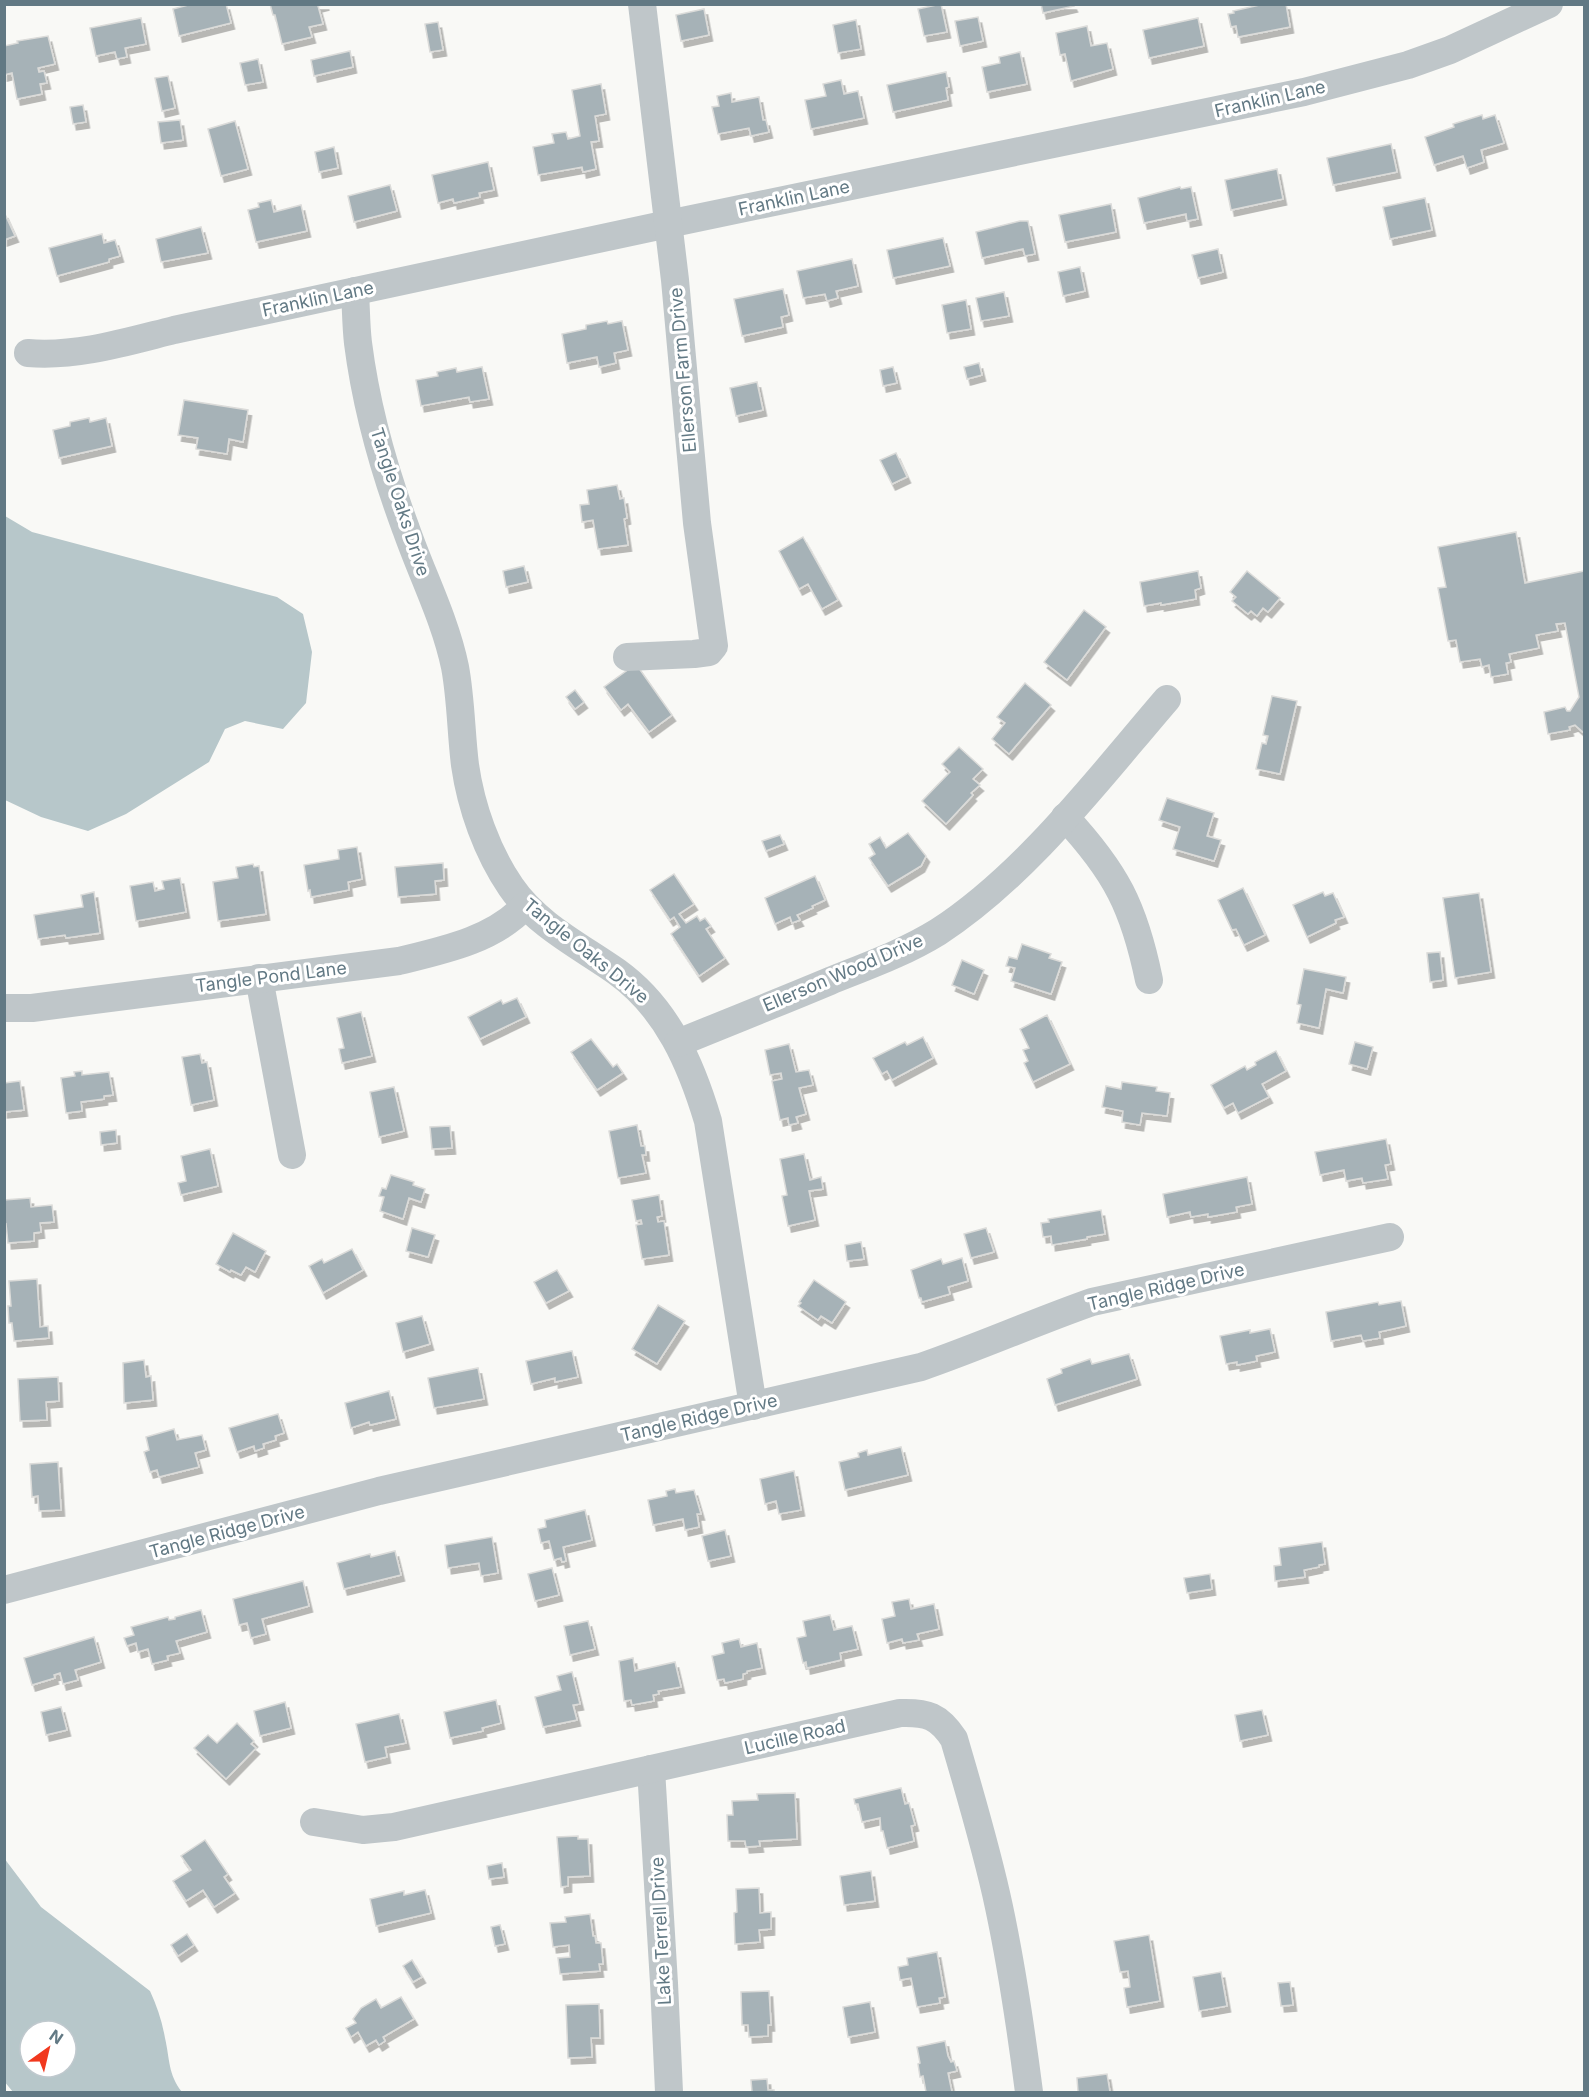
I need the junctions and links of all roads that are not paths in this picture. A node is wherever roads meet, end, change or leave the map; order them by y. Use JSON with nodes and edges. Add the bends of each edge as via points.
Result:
{"nodes":[{"id":1,"x":642,"y":4,"type":"edge"},
{"id":2,"x":1549,"y":4,"type":"edge"},
{"id":3,"x":668,"y":224,"type":"junction"},
{"id":4,"x":355,"y":291,"type":"junction"},
{"id":5,"x":28,"y":353,"type":"dead end"},
{"id":6,"x":627,"y":657,"type":"dead end"},
{"id":7,"x":1167,"y":699,"type":"dead end"},
{"id":8,"x":1065,"y":817,"type":"junction"},
{"id":9,"x":525,"y":906,"type":"junction"},
{"id":10,"x":259,"y":978,"type":"junction"},
{"id":11,"x":1149,"y":980,"type":"dead end"},
{"id":12,"x":4,"y":1008,"type":"edge"},
{"id":13,"x":678,"y":1043,"type":"junction"},
{"id":14,"x":292,"y":1155,"type":"dead end"},
{"id":15,"x":1390,"y":1237,"type":"dead end"},
{"id":16,"x":753,"y":1406,"type":"junction"},
{"id":17,"x":4,"y":1590,"type":"edge"},
{"id":18,"x":651,"y":1769,"type":"junction"},
{"id":19,"x":314,"y":1822,"type":"dead end"},
{"id":20,"x":669,"y":2092,"type":"edge"},
{"id":21,"x":1029,"y":2092,"type":"edge"}],
"edges":[{"from":1,"to":3,"type":"street","name":"Ellerson Farm Drive"},
{"from":2,"to":3,"type":"street","name":"Franklin Lane","via":[[1450,51],[1304,92]]},
{"from":3,"to":4,"type":"street","name":"Franklin Lane"},
{"from":3,"to":6,"type":"street","name":"Ellerson Farm Drive","via":[[697,523],[714,646],[709,652],[694,654]]},
{"from":4,"to":5,"type":"street","name":"Franklin Lane","via":[[94,349],[54,355]]},
{"from":4,"to":9,"type":"street","name":"Tangle Oaks Drive","via":[[365,389],[405,528],[444,626],[455,667],[465,767],[475,811],[488,846]]},
{"from":7,"to":8,"type":"street","name":"Ellerson Wood Drive"},
{"from":8,"to":11,"type":"street","via":[[1115,878],[1141,942]]},
{"from":8,"to":13,"type":"street","name":"Ellerson Wood Drive","via":[[972,907],[937,932],[899,953]]},
{"from":9,"to":10,"type":"street","name":"Tangle Pond Lane","via":[[502,926],[443,950],[399,961]]},
{"from":9,"to":13,"type":"street","name":"Tangle Oaks Drive","via":[[643,993]]},
{"from":10,"to":12,"type":"street","name":"Tangle Pond Lane","via":[[32,1008]]},
{"from":10,"to":14,"type":"street"},
{"from":13,"to":16,"type":"street","name":"Tangle Oaks Drive","via":[[697,1084],[708,1121]]},
{"from":15,"to":16,"type":"street","name":"Tangle Ridge Drive","via":[[1092,1302],[921,1367]]},
{"from":16,"to":17,"type":"street","name":"Tangle Ridge Drive","via":[[379,1491]]},
{"from":18,"to":19,"type":"street","name":"Lucille Road","via":[[394,1827],[363,1830]]},
{"from":18,"to":20,"type":"street","name":"Lake Terrell Drive"},
{"from":18,"to":21,"type":"street","name":"Lucille Road","via":[[900,1713],[918,1712],[945,1726],[954,1739],[999,1905]]}]}
